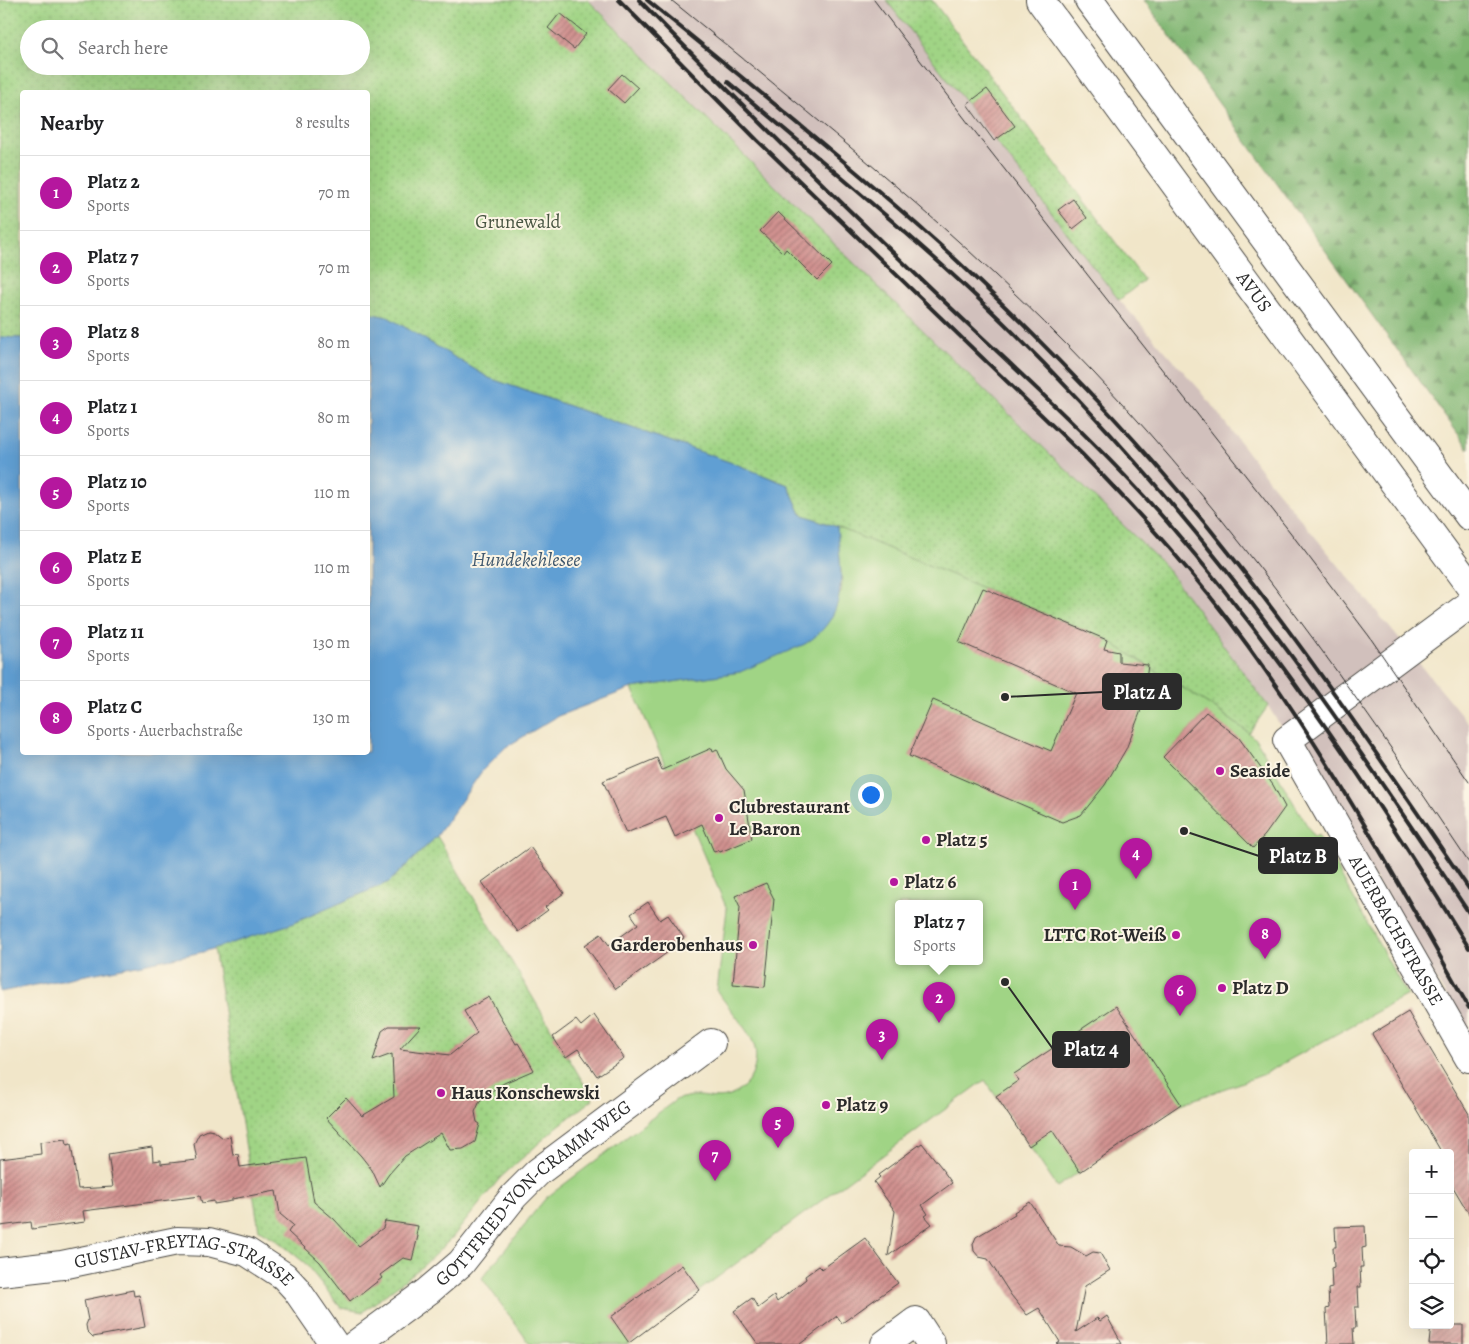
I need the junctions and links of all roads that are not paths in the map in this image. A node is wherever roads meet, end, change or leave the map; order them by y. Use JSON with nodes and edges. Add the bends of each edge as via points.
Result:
{"nodes":[{"id":1,"x":1040,"y":0,"type":"edge"},
{"id":2,"x":1090,"y":0,"type":"edge"},
{"id":3,"x":1469,"y":516,"type":"edge"},
{"id":4,"x":1462,"y":576,"type":"edge"},
{"id":5,"x":1469,"y":605,"type":"edge"},
{"id":6,"x":711,"y":1042,"type":"dead end"},
{"id":7,"x":1469,"y":1058,"type":"edge"},
{"id":8,"x":0,"y":1272,"type":"edge"},
{"id":9,"x":334,"y":1344,"type":"edge"},
{"id":10,"x":356,"y":1344,"type":"edge"},
{"id":11,"x":884,"y":1344,"type":"edge"},
{"id":12,"x":931,"y":1344,"type":"edge"}],
"edges":[{"from":1,"to":4,"type":"main road","name":"AVUS"},
{"from":2,"to":3,"type":"main road"},
{"from":5,"to":7,"type":"main road","name":"AUERBACHSTRASSE","via":[[1287,740]]},
{"from":6,"to":10,"type":"main road","name":"GOTTFRIED-VON-CRAMM-WEG","via":[[538,1172],[514,1196],[462,1263]]},
{"from":8,"to":9,"type":"main road","name":"GUSTAV-FREYTAG-STRASSE","via":[[62,1265],[177,1241],[209,1242],[247,1252],[284,1276]]},
{"from":11,"to":12,"type":"main road","via":[[916,1321]]}]}
